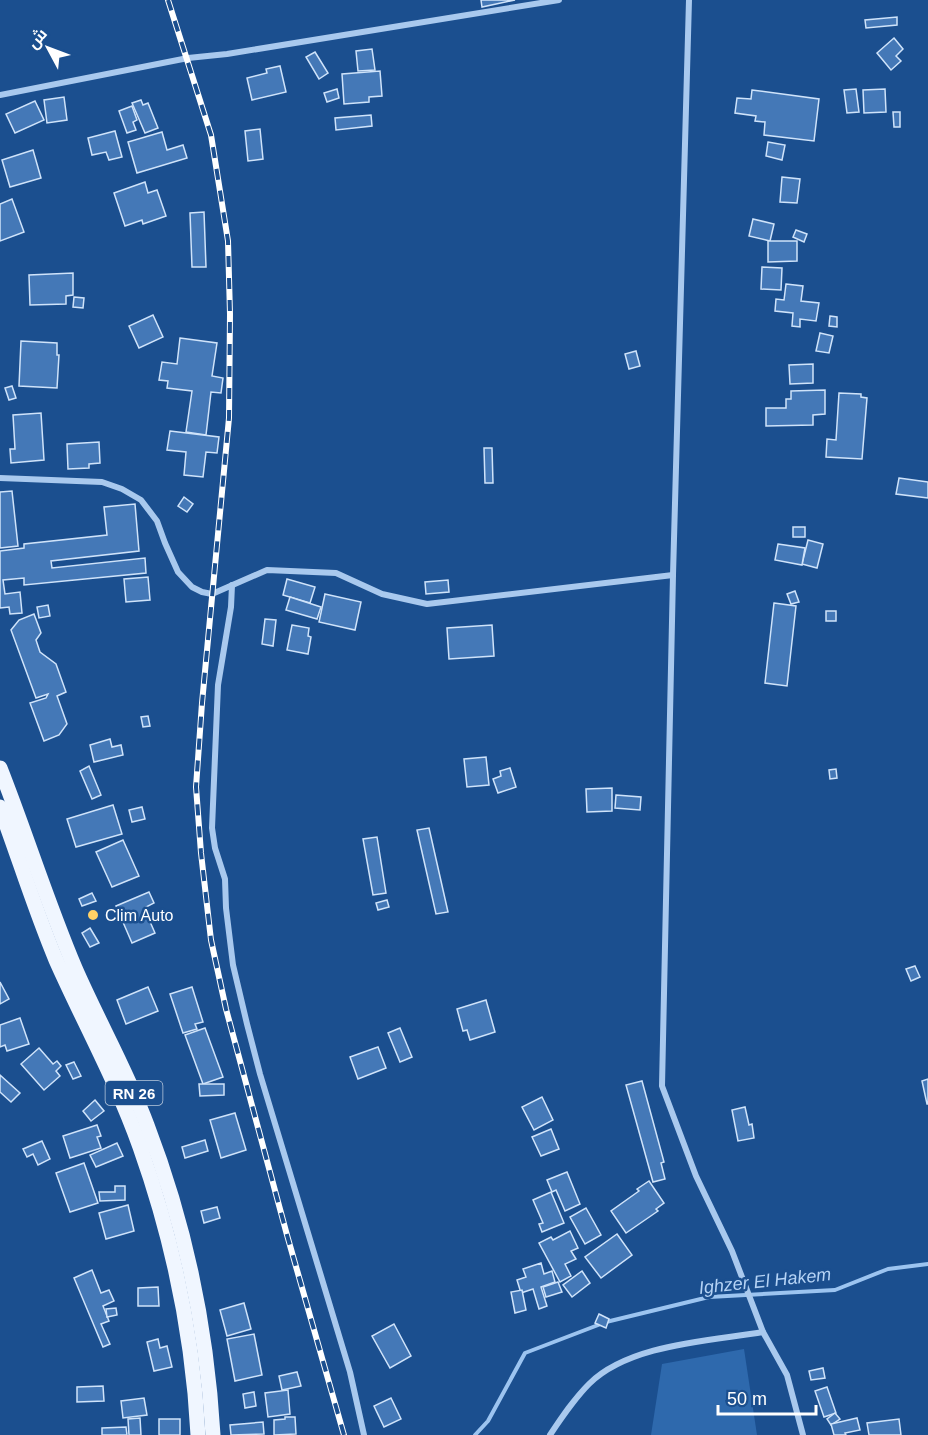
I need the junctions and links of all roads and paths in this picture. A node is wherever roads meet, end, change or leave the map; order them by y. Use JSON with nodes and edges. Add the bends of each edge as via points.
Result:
{"nodes":[{"id":1,"x":559,"y":0,"type":"edge"},
{"id":2,"x":689,"y":0,"type":"edge"},
{"id":3,"x":0,"y":95,"type":"edge"},
{"id":4,"x":0,"y":478,"type":"edge"},
{"id":5,"x":673,"y":575,"type":"junction"},
{"id":6,"x":232,"y":585,"type":"junction"},
{"id":7,"x":0,"y":768,"type":"edge"},
{"id":8,"x":0,"y":807,"type":"edge"},
{"id":9,"x":763,"y":1332,"type":"junction"},
{"id":10,"x":198,"y":1435,"type":"edge"},
{"id":11,"x":213,"y":1435,"type":"edge"},
{"id":12,"x":364,"y":1435,"type":"edge"},
{"id":13,"x":550,"y":1435,"type":"edge"},
{"id":14,"x":803,"y":1435,"type":"edge"}],
"edges":[{"from":1,"to":3,"type":"street","via":[[188,58]]},
{"from":2,"to":5,"type":"street"},
{"from":4,"to":6,"type":"street","via":[[102,482],[122,489],[141,500],[157,520],[178,572],[192,587],[212,594]]},
{"from":5,"to":6,"type":"street","via":[[427,604],[382,594],[336,573],[267,570]]},
{"from":5,"to":9,"type":"street","via":[[662,1086]]},
{"from":6,"to":12,"type":"street","via":[[218,685],[212,828],[225,879],[233,964],[260,1074],[350,1372]]},
{"from":7,"to":11,"type":"main road","number":"RN 26","via":[[60,932],[124,1071],[163,1168],[196,1296]]},
{"from":8,"to":10,"type":"main road","number":"RN 26","via":[[56,959],[140,1146],[164,1222],[180,1286],[195,1385]]},
{"from":9,"to":13,"type":"street","via":[[631,1358],[590,1383]]},
{"from":9,"to":14,"type":"street","via":[[787,1375]]}]}
